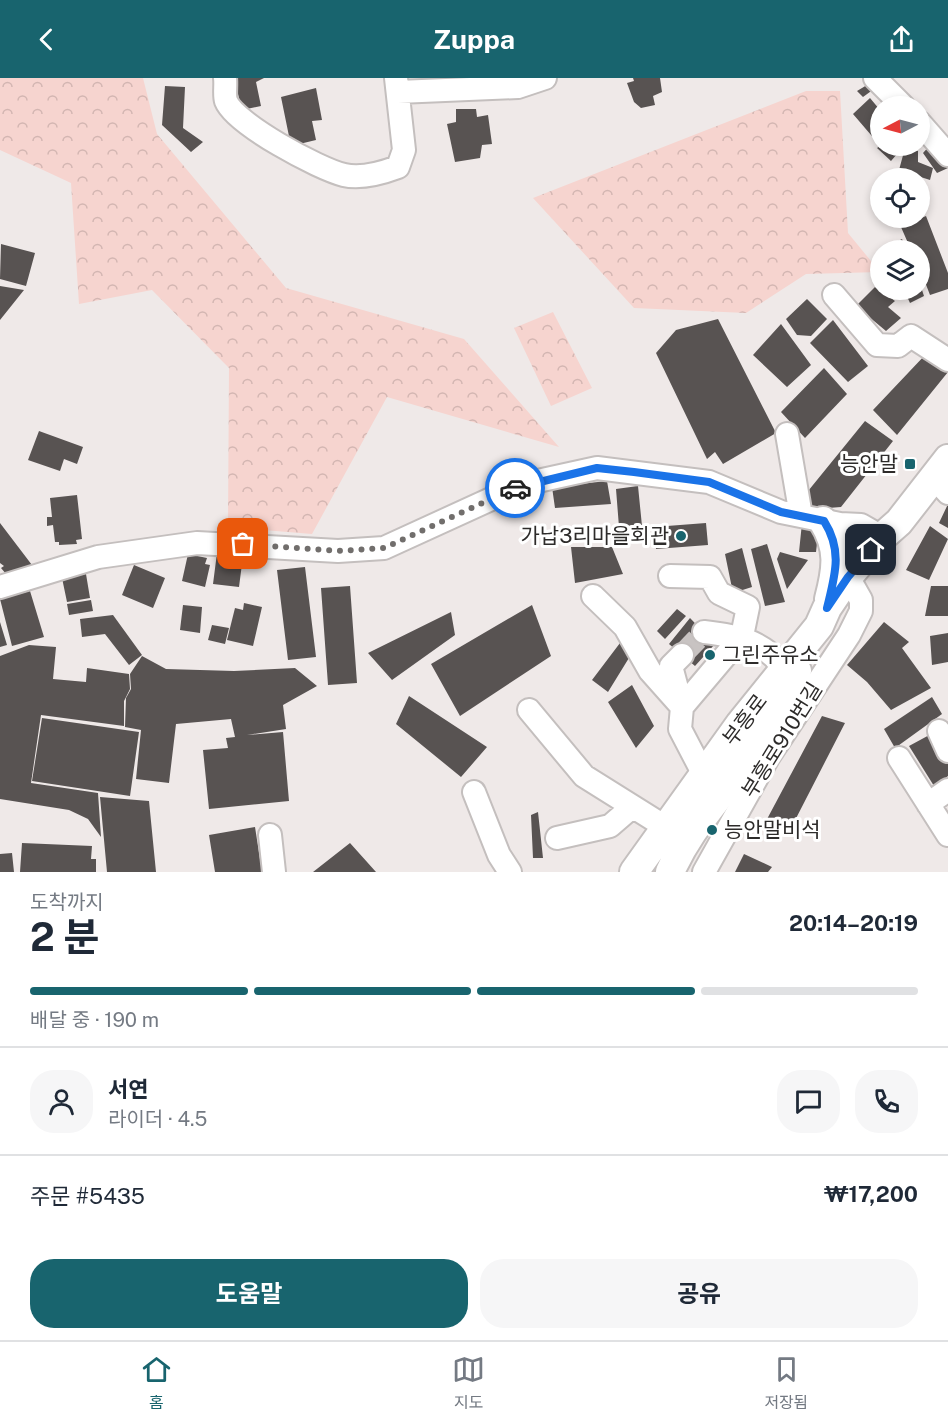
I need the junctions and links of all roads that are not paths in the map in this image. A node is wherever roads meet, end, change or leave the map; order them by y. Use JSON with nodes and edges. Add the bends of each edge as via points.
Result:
{"nodes":[{"id":1,"x":225,"y":78,"type":"edge"},
{"id":2,"x":545,"y":78,"type":"edge"},
{"id":3,"x":875,"y":78,"type":"edge"},
{"id":4,"x":397,"y":85,"type":"edge"},
{"id":5,"x":893,"y":96,"type":"edge"},
{"id":6,"x":930,"y":134,"type":"edge"},
{"id":7,"x":948,"y":155,"type":"edge"},
{"id":8,"x":834,"y":295,"type":"dead end"},
{"id":9,"x":948,"y":360,"type":"edge"},
{"id":10,"x":787,"y":434,"type":"dead end"},
{"id":11,"x":943,"y":476,"type":"edge"},
{"id":12,"x":812,"y":519,"type":"junction"},
{"id":13,"x":882,"y":537,"type":"junction"},
{"id":14,"x":670,"y":576,"type":"dead end"},
{"id":15,"x":848,"y":577,"type":"junction"},
{"id":16,"x":0,"y":587,"type":"edge"},
{"id":17,"x":593,"y":596,"type":"dead end"},
{"id":18,"x":823,"y":617,"type":"junction"},
{"id":19,"x":704,"y":632,"type":"dead end"},
{"id":20,"x":742,"y":636,"type":"junction"},
{"id":21,"x":682,"y":655,"type":"tunnel mouth"},
{"id":22,"x":785,"y":667,"type":"junction"},
{"id":23,"x":682,"y":707,"type":"junction"},
{"id":24,"x":529,"y":710,"type":"dead end"},
{"id":25,"x":899,"y":758,"type":"dead end"},
{"id":26,"x":704,"y":775,"type":"junction"},
{"id":27,"x":948,"y":790,"type":"edge"},
{"id":28,"x":474,"y":792,"type":"dead end"},
{"id":29,"x":928,"y":804,"type":"junction"},
{"id":30,"x":632,"y":807,"type":"junction"},
{"id":31,"x":667,"y":828,"type":"junction"},
{"id":32,"x":270,"y":835,"type":"dead end"},
{"id":33,"x":948,"y":835,"type":"edge"},
{"id":34,"x":557,"y":838,"type":"dead end"},
{"id":35,"x":274,"y":872,"type":"edge"},
{"id":36,"x":510,"y":872,"type":"edge"},
{"id":37,"x":634,"y":872,"type":"edge"},
{"id":38,"x":670,"y":872,"type":"edge"},
{"id":39,"x":704,"y":872,"type":"edge"}],
"edges":[{"from":1,"to":4,"type":"street","via":[[226,101],[237,115],[302,159],[345,176],[398,167],[404,150]]},
{"from":2,"to":4,"type":"street","via":[[518,87]]},
{"from":3,"to":5,"type":"street"},
{"from":6,"to":7,"type":"street"},
{"from":8,"to":9,"type":"street","via":[[877,345],[898,346],[911,336]]},
{"from":10,"to":12,"type":"street"},
{"from":11,"to":13,"type":"main road","name":"부흥로"},
{"from":12,"to":13,"type":"street","via":[[861,525]]},
{"from":12,"to":16,"type":"street","via":[[781,512],[709,482],[597,468],[524,484],[384,548],[338,551],[197,543],[98,557]]},
{"from":12,"to":18,"type":"main road","via":[[834,538],[836,556]]},
{"from":13,"to":15,"type":"main road","name":"부흥로"},
{"from":14,"to":20,"type":"street","via":[[710,577],[719,593],[748,608]]},
{"from":15,"to":18,"type":"main road","name":"부흥로"},
{"from":15,"to":39,"type":"street","name":"부흥로910번길","via":[[861,600],[861,611],[769,756]]},
{"from":17,"to":23,"type":"street","via":[[625,627],[650,671]]},
{"from":18,"to":22,"type":"main road","name":"부흥로"},
{"from":18,"to":38,"type":"main road","via":[[776,715],[733,778],[701,816]]},
{"from":19,"to":20,"type":"street"},
{"from":20,"to":22,"type":"street","via":[[770,651]]},
{"from":20,"to":23,"type":"street"},
{"from":21,"to":23,"type":"street","via":[[671,666]]},
{"from":22,"to":26,"type":"main road","name":"부흥로"},
{"from":23,"to":26,"type":"street","via":[[680,729]]},
{"from":24,"to":30,"type":"street","via":[[584,776]]},
{"from":25,"to":29,"type":"street"},
{"from":26,"to":31,"type":"main road","name":"부흥로"},
{"from":27,"to":29,"type":"street"},
{"from":28,"to":36,"type":"street"},
{"from":29,"to":33,"type":"street"},
{"from":30,"to":31,"type":"street"},
{"from":30,"to":34,"type":"street","via":[[610,826]]},
{"from":31,"to":37,"type":"main road","name":"부흥로"},
{"from":32,"to":35,"type":"street"}]}
